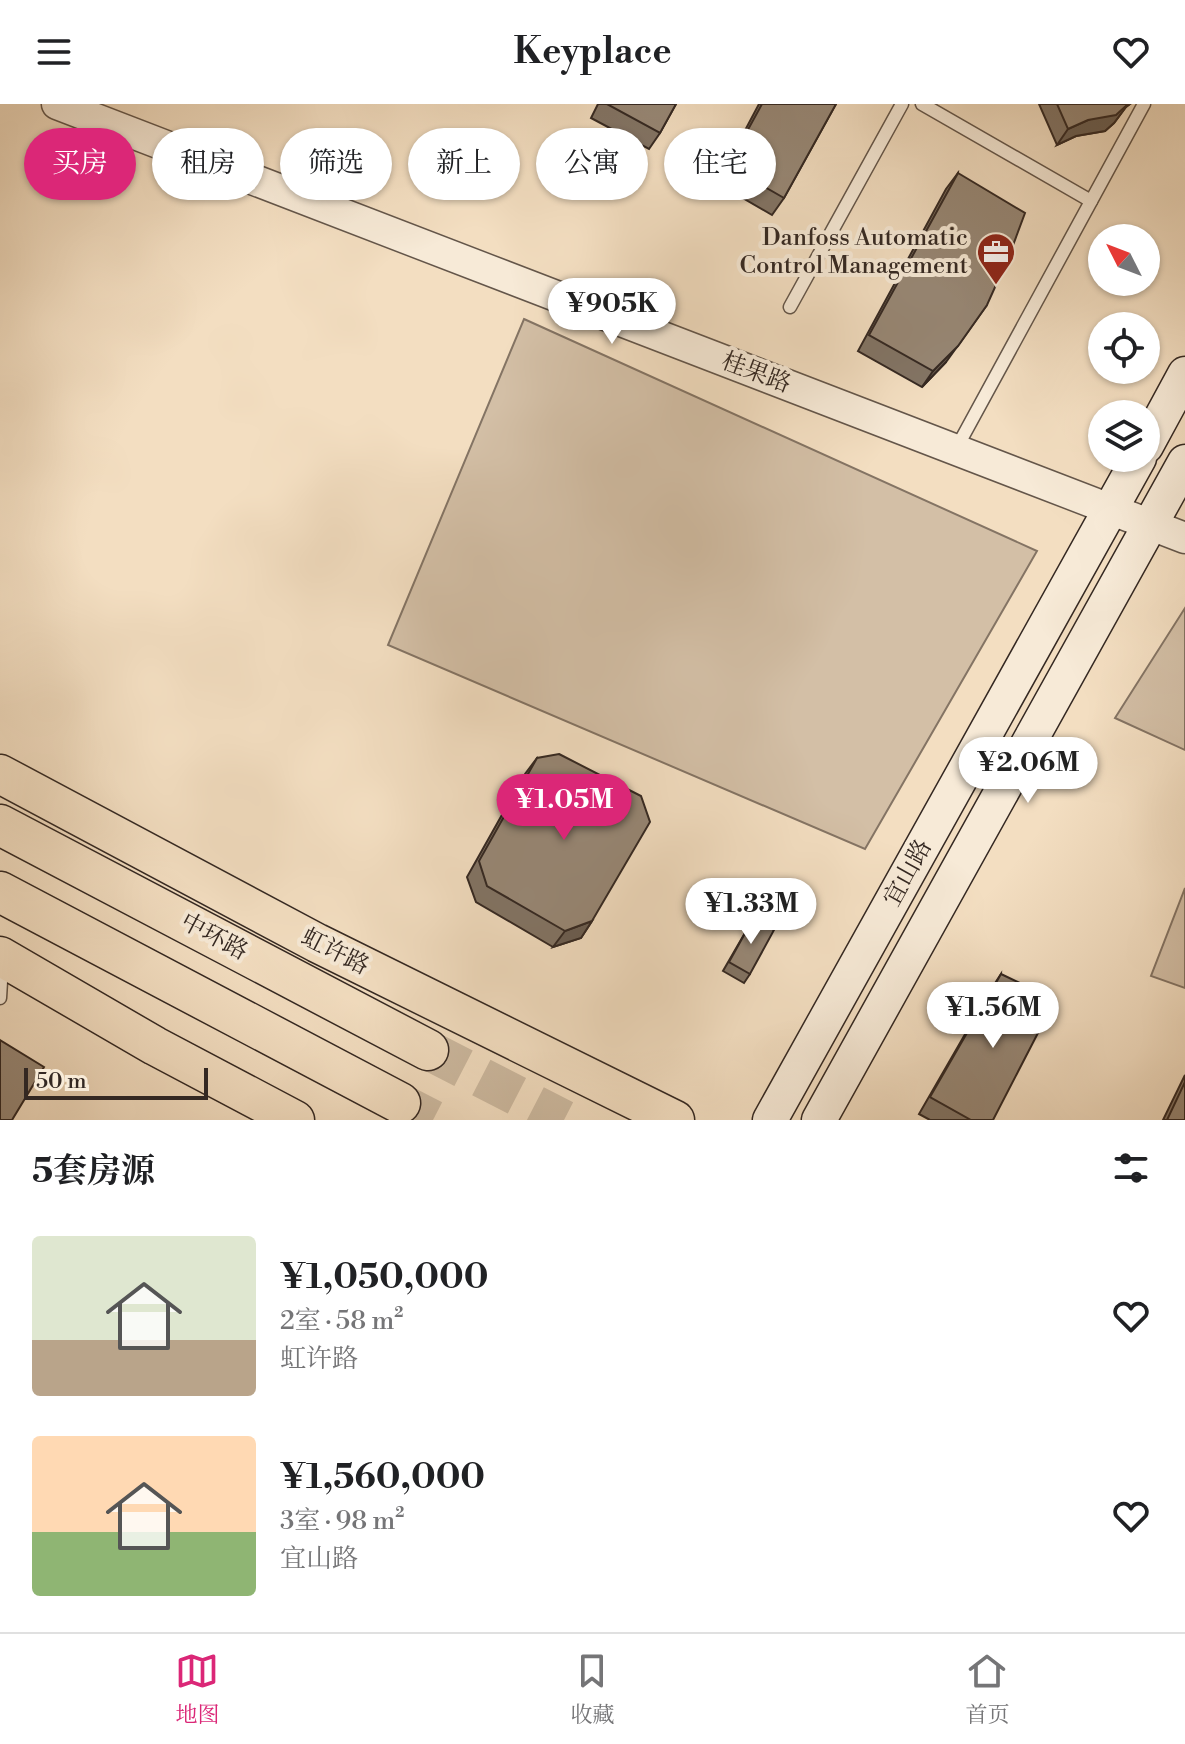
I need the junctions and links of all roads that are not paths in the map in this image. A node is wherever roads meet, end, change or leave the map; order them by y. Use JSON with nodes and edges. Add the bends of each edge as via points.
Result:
{"nodes":[{"id":1,"x":57,"y":104,"type":"edge"},
{"id":2,"x":902,"y":104,"type":"edge"},
{"id":3,"x":922,"y":104,"type":"edge"},
{"id":4,"x":1144,"y":104,"type":"edge"},
{"id":5,"x":1091,"y":201,"type":"junction"},
{"id":6,"x":790,"y":307,"type":"dead end"},
{"id":7,"x":1185,"y":374,"type":"edge"},
{"id":8,"x":1160,"y":420,"type":"edge"},
{"id":9,"x":956,"y":450,"type":"junction"},
{"id":10,"x":1185,"y":462,"type":"edge"},
{"id":11,"x":1131,"y":472,"type":"edge"},
{"id":12,"x":1111,"y":510,"type":"junction"},
{"id":13,"x":1150,"y":525,"type":"junction"},
{"id":14,"x":1185,"y":538,"type":"edge"},
{"id":15,"x":0,"y":774,"type":"edge"},
{"id":16,"x":0,"y":825,"type":"edge"},
{"id":17,"x":0,"y":892,"type":"edge"},
{"id":18,"x":1,"y":957,"type":"edge"},
{"id":19,"x":0,"y":998,"type":"edge"},
{"id":20,"x":428,"y":1050,"type":"tunnel mouth"},
{"id":21,"x":590,"y":1080,"type":"junction"},
{"id":22,"x":400,"y":1103,"type":"tunnel mouth"},
{"id":23,"x":295,"y":1120,"type":"edge"},
{"id":24,"x":623,"y":1120,"type":"edge"},
{"id":25,"x":675,"y":1120,"type":"edge"},
{"id":26,"x":770,"y":1120,"type":"edge"},
{"id":27,"x":819,"y":1120,"type":"edge"}],
"edges":[{"from":1,"to":9,"type":"street","name":"桂果路"},
{"from":2,"to":6,"type":"lane"},
{"from":3,"to":5,"type":"lane"},
{"from":4,"to":5,"type":"lane"},
{"from":5,"to":9,"type":"lane"},
{"from":7,"to":8,"type":"main road"},
{"from":9,"to":12,"type":"street","name":"桂果路"},
{"from":10,"to":13,"type":"main road","name":"宜山路"},
{"from":11,"to":12,"type":"main road","name":"宜山路"},
{"from":12,"to":13,"type":"street","name":"桂果路"},
{"from":12,"to":26,"type":"main road","name":"宜山路"},
{"from":13,"to":14,"type":"street","name":"桂果路"},
{"from":13,"to":27,"type":"main road","name":"宜山路"},
{"from":15,"to":21,"type":"main road","name":"虹许路","via":[[317,943]]},
{"from":16,"to":20,"type":"highway","name":"中环路"},
{"from":17,"to":22,"type":"highway"},
{"from":18,"to":19,"type":"lane"},
{"from":18,"to":23,"type":"main road"},
{"from":21,"to":24,"type":"main road"},
{"from":21,"to":25,"type":"main road","name":"虹许路"}]}
